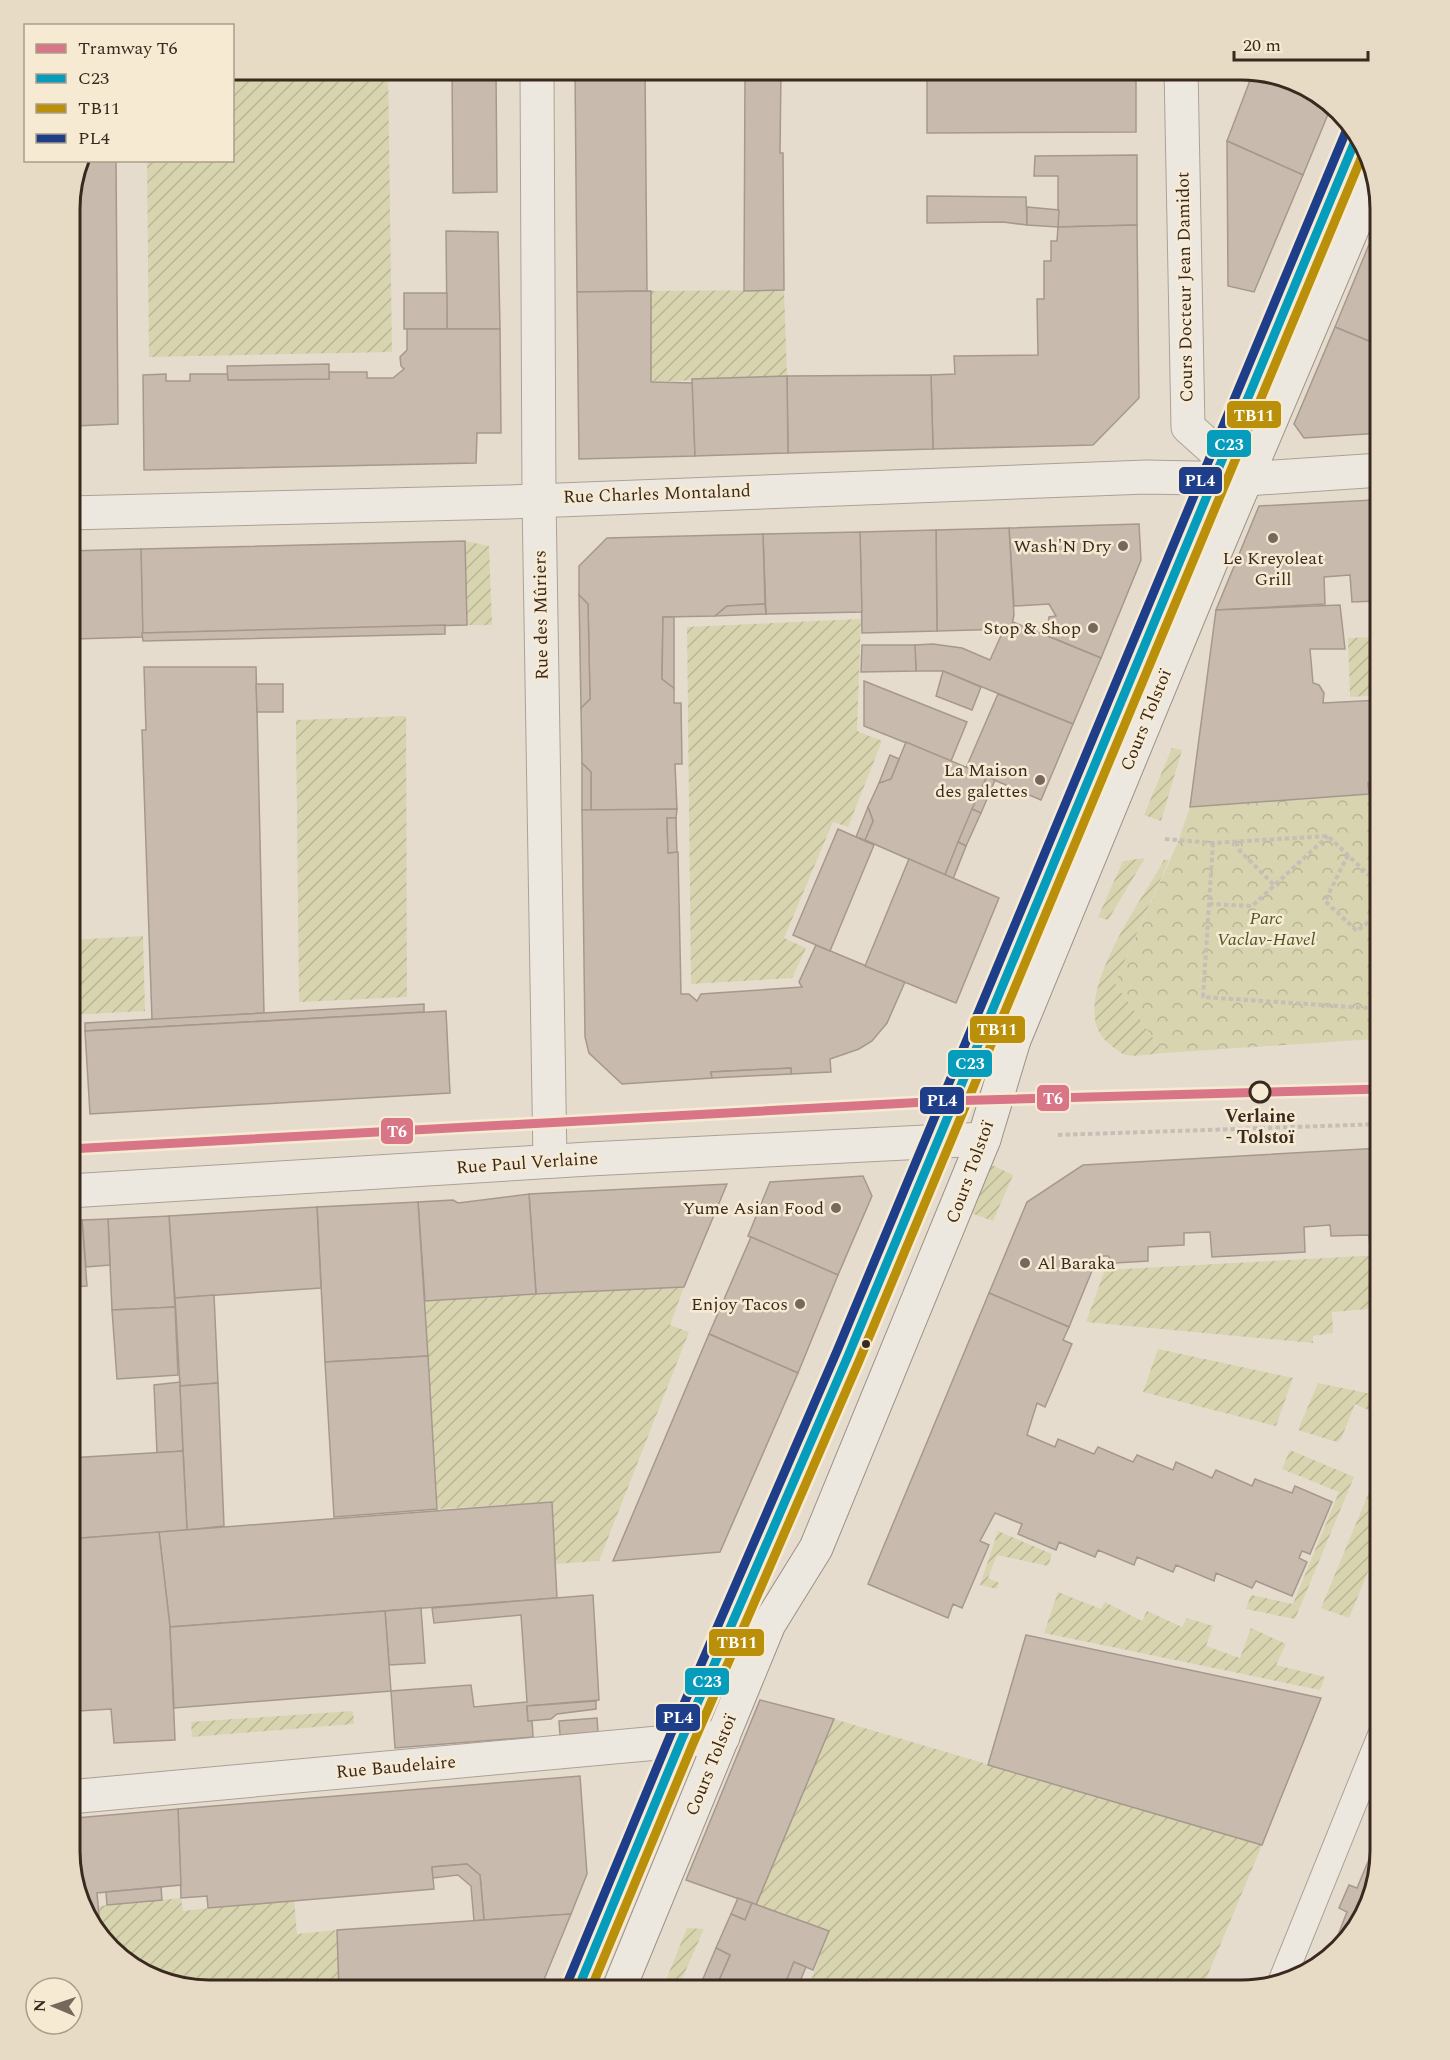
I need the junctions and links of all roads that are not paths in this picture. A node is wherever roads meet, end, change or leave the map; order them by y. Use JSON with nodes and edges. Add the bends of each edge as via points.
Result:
{"nodes":[{"id":1,"x":537,"y":80,"type":"edge"},
{"id":2,"x":1181,"y":80,"type":"edge"},
{"id":3,"x":1353,"y":145,"type":"edge"},
{"id":4,"x":1369,"y":190,"type":"edge"},
{"id":5,"x":1217,"y":467,"type":"junction"},
{"id":6,"x":1370,"y":471,"type":"edge"},
{"id":7,"x":1246,"y":479,"type":"junction"},
{"id":8,"x":539,"y":499,"type":"junction"},
{"id":9,"x":80,"y":513,"type":"edge"},
{"id":10,"x":984,"y":1138,"type":"junction"},
{"id":11,"x":937,"y":1142,"type":"junction"},
{"id":12,"x":550,"y":1161,"type":"junction"},
{"id":13,"x":80,"y":1190,"type":"edge"},
{"id":14,"x":723,"y":1737,"type":"junction"},
{"id":15,"x":681,"y":1741,"type":"junction"},
{"id":16,"x":1370,"y":1763,"type":"edge"},
{"id":17,"x":80,"y":1796,"type":"edge"},
{"id":18,"x":1285,"y":1973,"type":"edge"},
{"id":19,"x":582,"y":1980,"type":"edge"},
{"id":20,"x":623,"y":1980,"type":"edge"}],
"edges":[{"from":1,"to":8,"type":"street","name":"Rue des Mûriers"},
{"from":2,"to":5,"type":"street","name":"Cours Docteur Jean Damidot","via":[[1188,427]]},
{"from":3,"to":5,"type":"lane","name":"Cours Tolstoï"},
{"from":4,"to":7,"type":"street","name":"Cours Tolstoï"},
{"from":5,"to":7,"type":"street","name":"Rue Charles Montaland"},
{"from":5,"to":8,"type":"street","name":"Rue Charles Montaland","via":[[1146,477]]},
{"from":5,"to":11,"type":"lane","name":"Cours Tolstoï"},
{"from":6,"to":7,"type":"street","name":"Rue Charles Montaland"},
{"from":7,"to":10,"type":"street","name":"Cours Tolstoï","via":[[1014,1040]]},
{"from":8,"to":9,"type":"street","name":"Rue Charles Montaland"},
{"from":8,"to":12,"type":"street","name":"Rue des Mûriers"},
{"from":10,"to":11,"type":"street","name":"Rue Paul Verlaine"},
{"from":10,"to":14,"type":"street","name":"Cours Tolstoï","via":[[816,1548],[769,1624]]},
{"from":11,"to":12,"type":"street","name":"Rue Paul Verlaine"},
{"from":11,"to":15,"type":"lane","name":"Cours Tolstoï"},
{"from":12,"to":13,"type":"street","name":"Rue Paul Verlaine"},
{"from":14,"to":15,"type":"street","name":"Rue Baudelaire"},
{"from":14,"to":20,"type":"street","name":"Cours Tolstoï"},
{"from":15,"to":17,"type":"street","name":"Rue Baudelaire"},
{"from":15,"to":19,"type":"lane","name":"Cours Tolstoï"},
{"from":16,"to":18,"type":"lane"}]}
